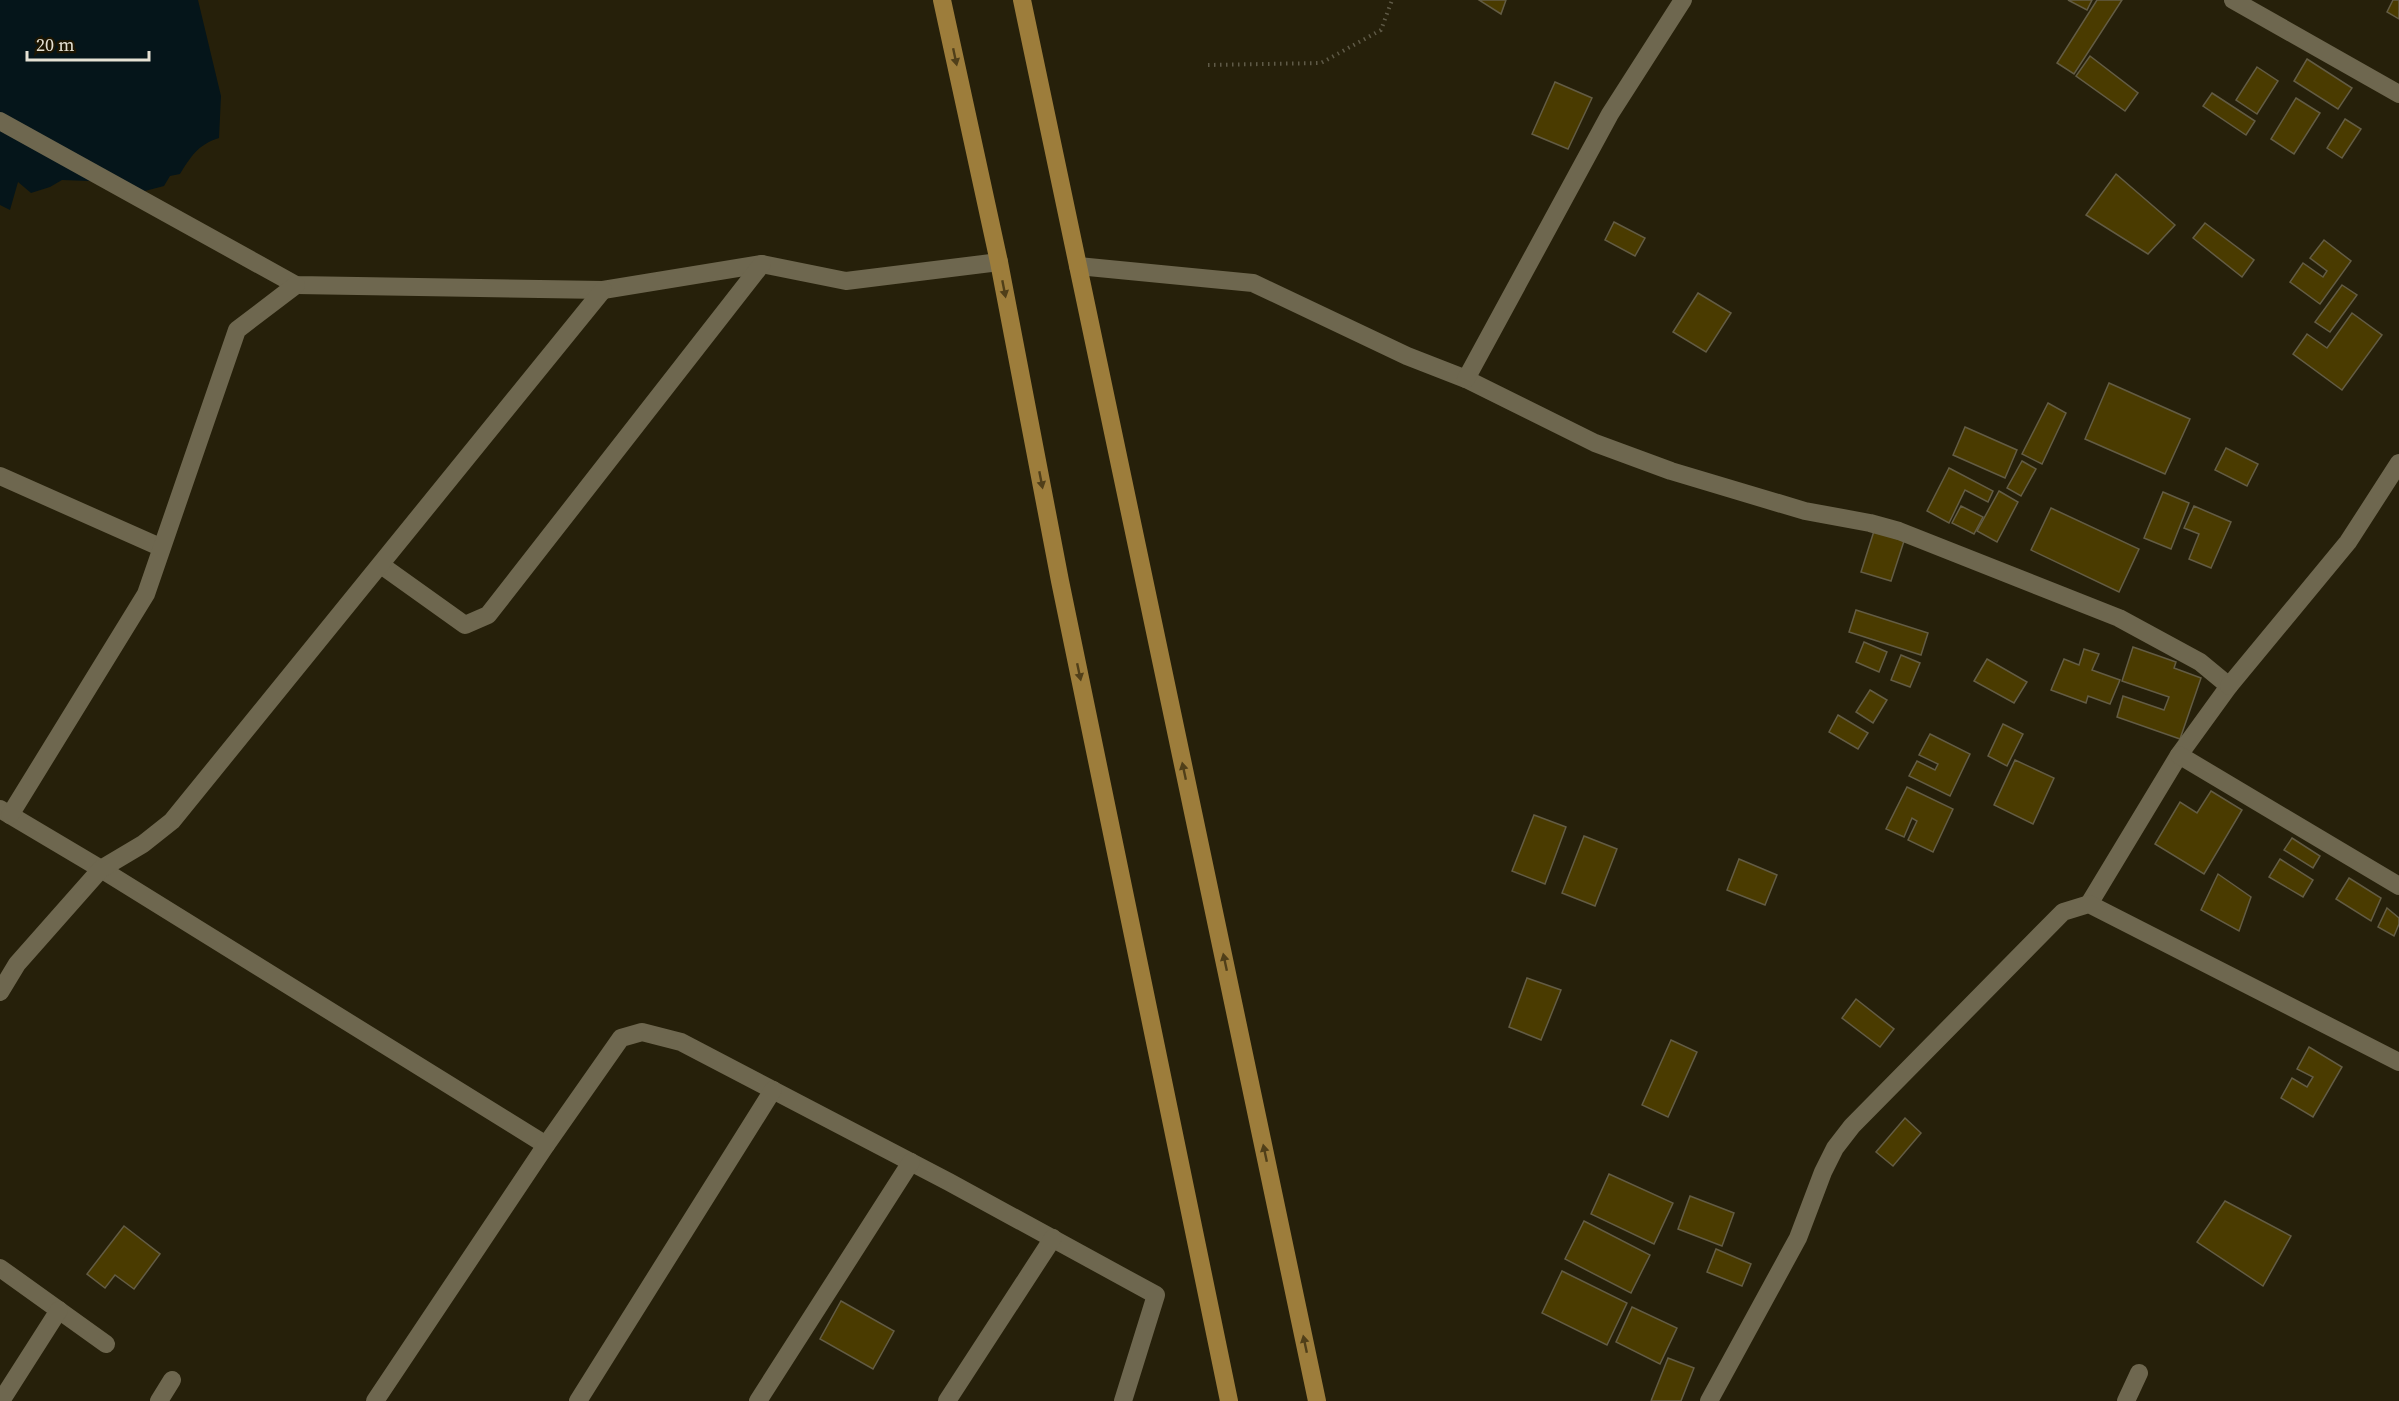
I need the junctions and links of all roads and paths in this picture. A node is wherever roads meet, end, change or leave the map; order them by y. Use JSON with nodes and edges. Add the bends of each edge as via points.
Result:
{"nodes":[{"id":1,"x":942,"y":0,"type":"edge"},
{"id":2,"x":1022,"y":0,"type":"edge"},
{"id":3,"x":1392,"y":0,"type":"edge"},
{"id":4,"x":1683,"y":0,"type":"edge"},
{"id":5,"x":2233,"y":0,"type":"edge"},
{"id":6,"x":1209,"y":65,"type":"dead end"},
{"id":7,"x":2399,"y":94,"type":"edge"},
{"id":8,"x":0,"y":122,"type":"edge"},
{"id":9,"x":999,"y":262,"type":"junction"},
{"id":10,"x":762,"y":264,"type":"junction"},
{"id":11,"x":1078,"y":266,"type":"junction"},
{"id":12,"x":296,"y":285,"type":"junction"},
{"id":13,"x":603,"y":290,"type":"junction"},
{"id":14,"x":1466,"y":379,"type":"junction"},
{"id":15,"x":2399,"y":463,"type":"edge"},
{"id":16,"x":0,"y":476,"type":"edge"},
{"id":17,"x":160,"y":547,"type":"junction"},
{"id":18,"x":381,"y":565,"type":"junction"},
{"id":19,"x":2229,"y":686,"type":"junction"},
{"id":20,"x":2179,"y":755,"type":"junction"},
{"id":21,"x":5,"y":812,"type":"edge"},
{"id":22,"x":101,"y":869,"type":"junction"},
{"id":23,"x":2399,"y":886,"type":"edge"},
{"id":24,"x":2089,"y":904,"type":"junction"},
{"id":25,"x":0,"y":992,"type":"edge"},
{"id":26,"x":2399,"y":1062,"type":"edge"},
{"id":27,"x":773,"y":1090,"type":"junction"},
{"id":28,"x":546,"y":1145,"type":"junction"},
{"id":29,"x":911,"y":1162,"type":"junction"},
{"id":30,"x":1053,"y":1238,"type":"junction"},
{"id":31,"x":0,"y":1268,"type":"edge"},
{"id":32,"x":59,"y":1310,"type":"junction"},
{"id":33,"x":106,"y":1344,"type":"dead end"},
{"id":34,"x":2139,"y":1372,"type":"dead end"},
{"id":35,"x":172,"y":1380,"type":"dead end"},
{"id":36,"x":1,"y":1401,"type":"edge"},
{"id":37,"x":159,"y":1401,"type":"edge"},
{"id":38,"x":375,"y":1401,"type":"edge"},
{"id":39,"x":578,"y":1401,"type":"edge"},
{"id":40,"x":758,"y":1401,"type":"edge"},
{"id":41,"x":947,"y":1401,"type":"edge"},
{"id":42,"x":1123,"y":1401,"type":"edge"},
{"id":43,"x":1229,"y":1401,"type":"edge"},
{"id":44,"x":1317,"y":1401,"type":"edge"},
{"id":45,"x":1709,"y":1401,"type":"edge"},
{"id":46,"x":2126,"y":1401,"type":"edge"}],
"edges":[{"from":1,"to":9,"type":"main road","one_way":true},
{"from":2,"to":11,"type":"main road"},
{"from":3,"to":6,"type":"path","via":[[1381,30],[1321,63]]},
{"from":4,"to":14,"type":"street","via":[[1610,114]]},
{"from":5,"to":7,"type":"street"},
{"from":8,"to":12,"type":"street"},
{"from":9,"to":10,"type":"street","via":[[846,281]]},
{"from":9,"to":43,"type":"main road","one_way":true,"via":[[1060,581]]},
{"from":10,"to":13,"type":"street"},
{"from":10,"to":18,"type":"street","via":[[488,615],[465,625]]},
{"from":11,"to":14,"type":"street","via":[[1253,283],[1407,356]]},
{"from":44,"to":11,"type":"main road","one_way":true},
{"from":12,"to":13,"type":"street"},
{"from":12,"to":17,"type":"street","via":[[237,330]]},
{"from":13,"to":18,"type":"street"},
{"from":14,"to":19,"type":"street","via":[[1595,443],[1671,471],[1805,511],[1899,531],[2119,618],[2199,662]]},
{"from":15,"to":19,"type":"street","via":[[2348,542]]},
{"from":16,"to":17,"type":"street"},
{"from":17,"to":21,"type":"street","via":[[146,594]]},
{"from":18,"to":22,"type":"street","via":[[172,821]]},
{"from":19,"to":20,"type":"street"},
{"from":20,"to":23,"type":"street"},
{"from":20,"to":24,"type":"street"},
{"from":21,"to":22,"type":"street"},
{"from":22,"to":25,"type":"street","via":[[17,964]]},
{"from":22,"to":28,"type":"street"},
{"from":24,"to":26,"type":"street"},
{"from":24,"to":45,"type":"street","via":[[2063,912],[1852,1126],[1835,1148],[1797,1238]]},
{"from":27,"to":28,"type":"street","via":[[681,1042],[642,1032],[621,1038]]},
{"from":27,"to":29,"type":"street"},
{"from":27,"to":39,"type":"street"},
{"from":28,"to":38,"type":"street"},
{"from":29,"to":30,"type":"street"},
{"from":29,"to":40,"type":"street"},
{"from":30,"to":41,"type":"street"},
{"from":30,"to":42,"type":"street","via":[[1156,1295]]},
{"from":31,"to":32,"type":"street"},
{"from":32,"to":33,"type":"street"},
{"from":32,"to":36,"type":"street"},
{"from":34,"to":46,"type":"street"},
{"from":35,"to":37,"type":"street"}]}
